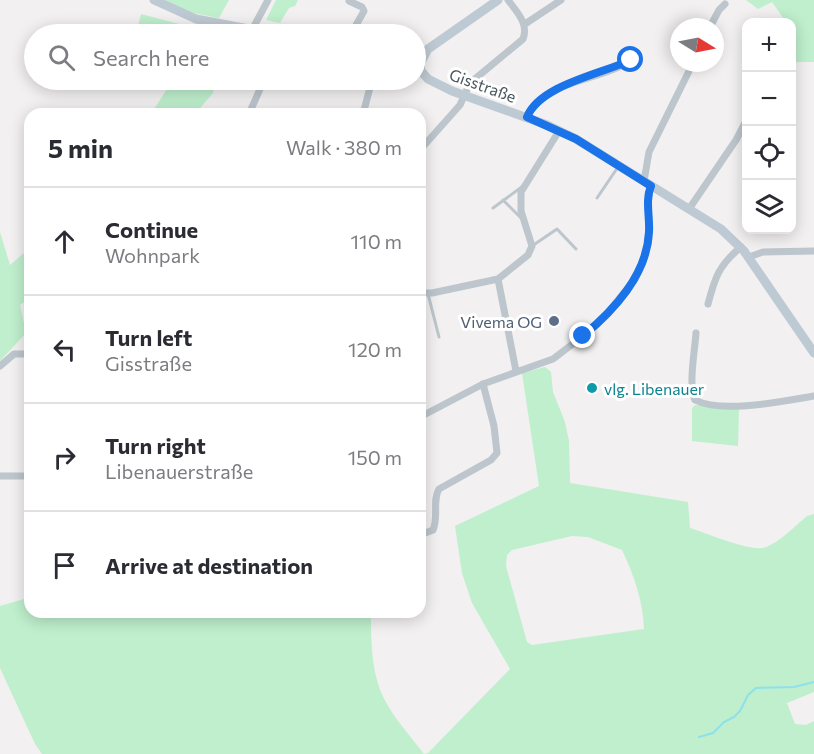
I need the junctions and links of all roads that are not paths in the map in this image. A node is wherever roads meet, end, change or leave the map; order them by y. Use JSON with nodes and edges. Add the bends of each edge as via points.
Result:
{"nodes":[{"id":1,"x":154,"y":0,"type":"edge"},
{"id":2,"x":268,"y":0,"type":"edge"},
{"id":3,"x":349,"y":0,"type":"edge"},
{"id":4,"x":498,"y":0,"type":"edge"},
{"id":5,"x":508,"y":0,"type":"edge"},
{"id":6,"x":561,"y":0,"type":"edge"},
{"id":7,"x":725,"y":4,"type":"dead end"},
{"id":8,"x":715,"y":18,"type":"edge"},
{"id":9,"x":221,"y":24,"type":"edge"},
{"id":10,"x":255,"y":24,"type":"edge"},
{"id":11,"x":356,"y":24,"type":"edge"},
{"id":12,"x":525,"y":24,"type":"junction"},
{"id":13,"x":426,"y":52,"type":"edge"},
{"id":14,"x":638,"y":54,"type":"dead end"},
{"id":15,"x":689,"y":72,"type":"edge"},
{"id":16,"x":426,"y":77,"type":"edge"},
{"id":17,"x":260,"y":90,"type":"edge"},
{"id":18,"x":369,"y":90,"type":"edge"},
{"id":19,"x":464,"y":95,"type":"junction"},
{"id":20,"x":252,"y":108,"type":"edge"},
{"id":21,"x":365,"y":108,"type":"edge"},
{"id":22,"x":527,"y":117,"type":"junction"},
{"id":23,"x":744,"y":126,"type":"edge"},
{"id":24,"x":560,"y":131,"type":"junction"},
{"id":25,"x":426,"y":143,"type":"edge"},
{"id":26,"x":619,"y":165,"type":"junction"},
{"id":27,"x":648,"y":183,"type":"junction"},
{"id":28,"x":524,"y":186,"type":"junction"},
{"id":29,"x":597,"y":198,"type":"dead end"},
{"id":30,"x":503,"y":200,"type":"junction"},
{"id":31,"x":493,"y":208,"type":"dead end"},
{"id":32,"x":689,"y":209,"type":"junction"},
{"id":33,"x":525,"y":221,"type":"junction"},
{"id":34,"x":532,"y":246,"type":"junction"},
{"id":35,"x":741,"y":247,"type":"junction"},
{"id":36,"x":576,"y":249,"type":"dead end"},
{"id":37,"x":814,"y":251,"type":"edge"},
{"id":38,"x":749,"y":257,"type":"junction"},
{"id":39,"x":498,"y":279,"type":"junction"},
{"id":40,"x":428,"y":294,"type":"joint"},
{"id":41,"x":708,"y":304,"type":"dead end"},
{"id":42,"x":696,"y":333,"type":"dead end"},
{"id":43,"x":439,"y":337,"type":"dead end"},
{"id":44,"x":814,"y":353,"type":"edge"},
{"id":45,"x":24,"y":354,"type":"edge"},
{"id":46,"x":0,"y":366,"type":"edge"},
{"id":47,"x":516,"y":370,"type":"junction"},
{"id":48,"x":483,"y":384,"type":"junction"},
{"id":49,"x":814,"y":396,"type":"edge"},
{"id":50,"x":426,"y":414,"type":"edge"},
{"id":51,"x":0,"y":476,"type":"edge"},
{"id":52,"x":24,"y":476,"type":"edge"},
{"id":53,"x":426,"y":533,"type":"edge"}],
"edges":[{"from":1,"to":9,"type":"street","via":[[196,19]]},
{"from":2,"to":10,"type":"street"},
{"from":3,"to":11,"type":"street","via":[[364,10]]},
{"from":4,"to":13,"type":"street"},
{"from":5,"to":12,"type":"street"},
{"from":6,"to":12,"type":"street"},
{"from":7,"to":8,"type":"street"},
{"from":12,"to":19,"type":"street","via":[[520,42],[470,83]]},
{"from":14,"to":22,"type":"street","via":[[551,92]]},
{"from":15,"to":27,"type":"street","via":[[649,152]]},
{"from":16,"to":19,"type":"street","name":"Gisstraße"},
{"from":17,"to":20,"type":"street"},
{"from":18,"to":21,"type":"street"},
{"from":19,"to":22,"type":"street","name":"Gisstraße"},
{"from":19,"to":25,"type":"street"},
{"from":22,"to":24,"type":"street","name":"Gisstraße"},
{"from":23,"to":32,"type":"street"},
{"from":24,"to":26,"type":"street","name":"Gisstraße"},
{"from":24,"to":28,"type":"street"},
{"from":26,"to":27,"type":"street","name":"Gisstraße"},
{"from":26,"to":29,"type":"lane"},
{"from":27,"to":32,"type":"street","name":"Gisstraße"},
{"from":27,"to":47,"type":"street","via":[[648,246],[635,279],[606,315],[563,352],[547,362]]},
{"from":28,"to":30,"type":"lane"},
{"from":28,"to":33,"type":"street","via":[[520,205]]},
{"from":30,"to":31,"type":"lane"},
{"from":30,"to":33,"type":"lane"},
{"from":32,"to":35,"type":"street","name":"Gisstraße"},
{"from":33,"to":34,"type":"street"},
{"from":34,"to":36,"type":"lane","via":[[557,229]]},
{"from":34,"to":39,"type":"street","via":[[525,259]]},
{"from":35,"to":38,"type":"street","name":"Gisstraße"},
{"from":35,"to":41,"type":"street","via":[[720,269]]},
{"from":37,"to":38,"type":"street","via":[[763,252]]},
{"from":38,"to":44,"type":"street","name":"Gisstraße"},
{"from":39,"to":40,"type":"street"},
{"from":39,"to":47,"type":"street"},
{"from":40,"to":43,"type":"lane"},
{"from":42,"to":49,"type":"street","via":[[692,382],[695,400],[741,406]]},
{"from":45,"to":46,"type":"street","via":[[14,354]]},
{"from":47,"to":48,"type":"street"},
{"from":48,"to":50,"type":"street"},
{"from":48,"to":53,"type":"street","via":[[497,453],[439,489],[435,496],[436,522],[433,530]]},
{"from":51,"to":52,"type":"street"}]}
